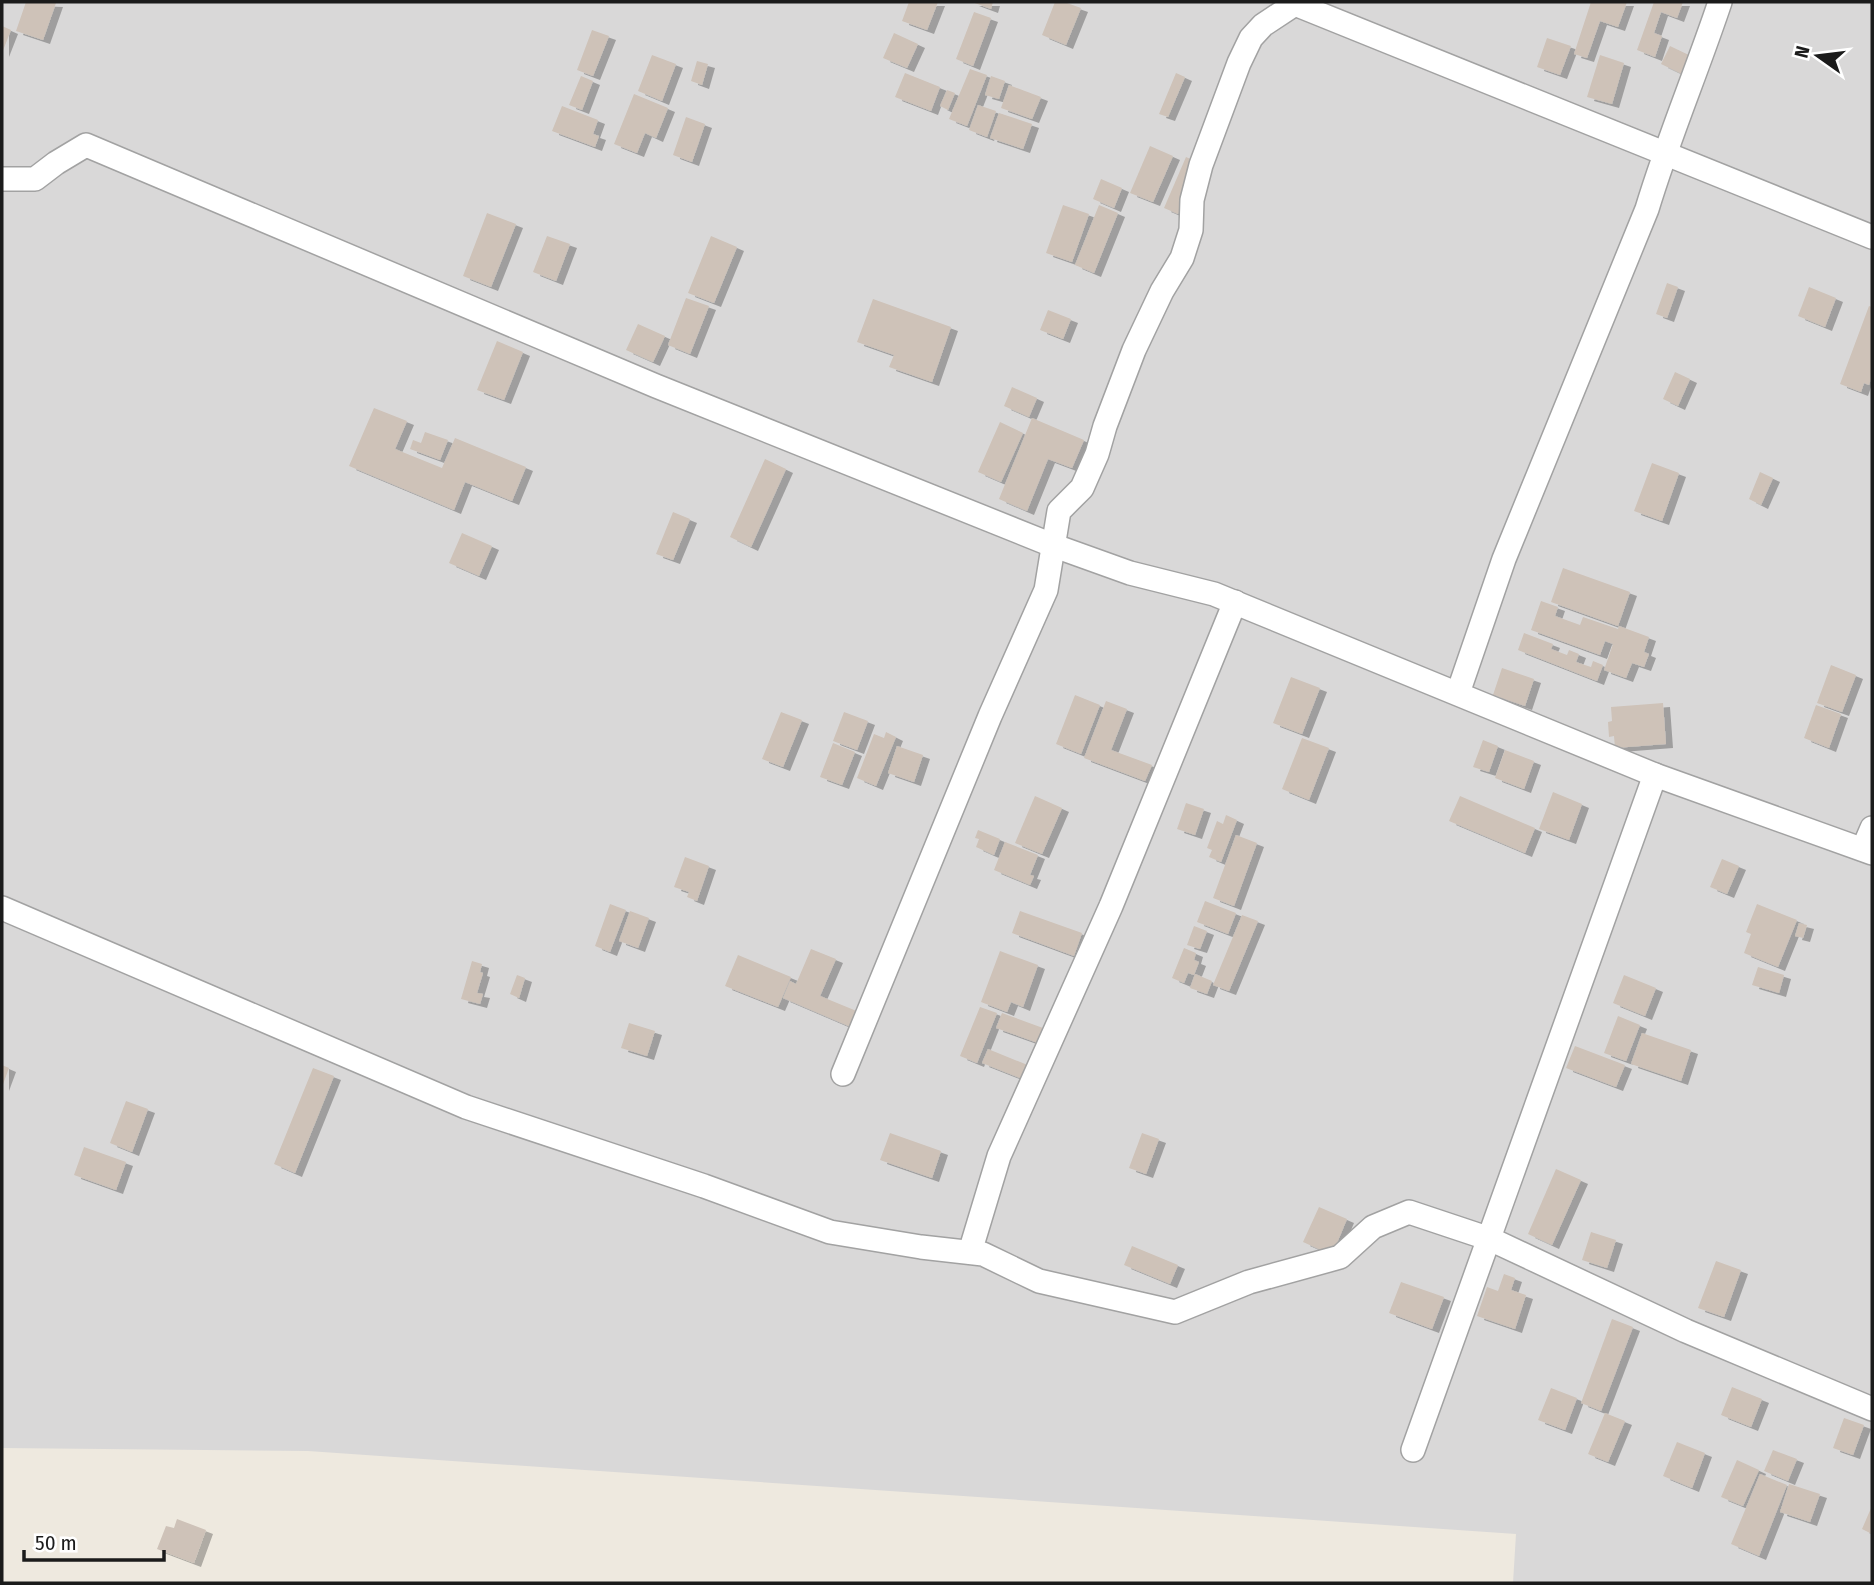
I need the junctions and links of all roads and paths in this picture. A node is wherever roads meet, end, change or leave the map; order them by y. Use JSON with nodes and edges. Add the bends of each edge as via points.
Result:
{"nodes":[{"id":1,"x":1720,"y":2,"type":"edge"},
{"id":2,"x":1292,"y":3,"type":"edge"},
{"id":3,"x":1664,"y":152,"type":"junction"},
{"id":4,"x":2,"y":179,"type":"edge"},
{"id":5,"x":1872,"y":237,"type":"edge"},
{"id":6,"x":1052,"y":545,"type":"junction"},
{"id":7,"x":1235,"y":602,"type":"junction"},
{"id":8,"x":1458,"y":694,"type":"junction"},
{"id":9,"x":1655,"y":775,"type":"junction"},
{"id":10,"x":1872,"y":828,"type":"edge"},
{"id":11,"x":1868,"y":851,"type":"edge"},
{"id":12,"x":2,"y":908,"type":"edge"},
{"id":13,"x":843,"y":1074,"type":"dead end"},
{"id":14,"x":1490,"y":1239,"type":"junction"},
{"id":15,"x":971,"y":1252,"type":"junction"},
{"id":16,"x":1872,"y":1409,"type":"edge"},
{"id":17,"x":1413,"y":1450,"type":"dead end"}],
"edges":[{"from":1,"to":3,"type":"street"},
{"from":2,"to":3,"type":"street"},
{"from":2,"to":6,"type":"street","via":[[1251,38],[1239,63],[1201,165],[1182,258],[1134,350],[1082,488],[1059,511]]},
{"from":3,"to":5,"type":"street"},
{"from":3,"to":8,"type":"street","via":[[1647,209],[1504,559]]},
{"from":4,"to":6,"type":"street","via":[[36,179],[86,145],[656,386]]},
{"from":6,"to":7,"type":"street","via":[[1130,573]]},
{"from":6,"to":13,"type":"street","via":[[1046,590]]},
{"from":7,"to":8,"type":"street"},
{"from":7,"to":15,"type":"street","via":[[1111,906],[999,1156]]},
{"from":8,"to":9,"type":"street"},
{"from":9,"to":11,"type":"street"},
{"from":9,"to":14,"type":"street"},
{"from":10,"to":11,"type":"street"},
{"from":12,"to":15,"type":"street","via":[[466,1107],[830,1232]]},
{"from":14,"to":15,"type":"street","via":[[1409,1212],[1373,1227],[1340,1257],[1250,1282],[1175,1312],[1039,1281]]},
{"from":14,"to":16,"type":"street","via":[[1686,1331]]},
{"from":14,"to":17,"type":"street"}]}
